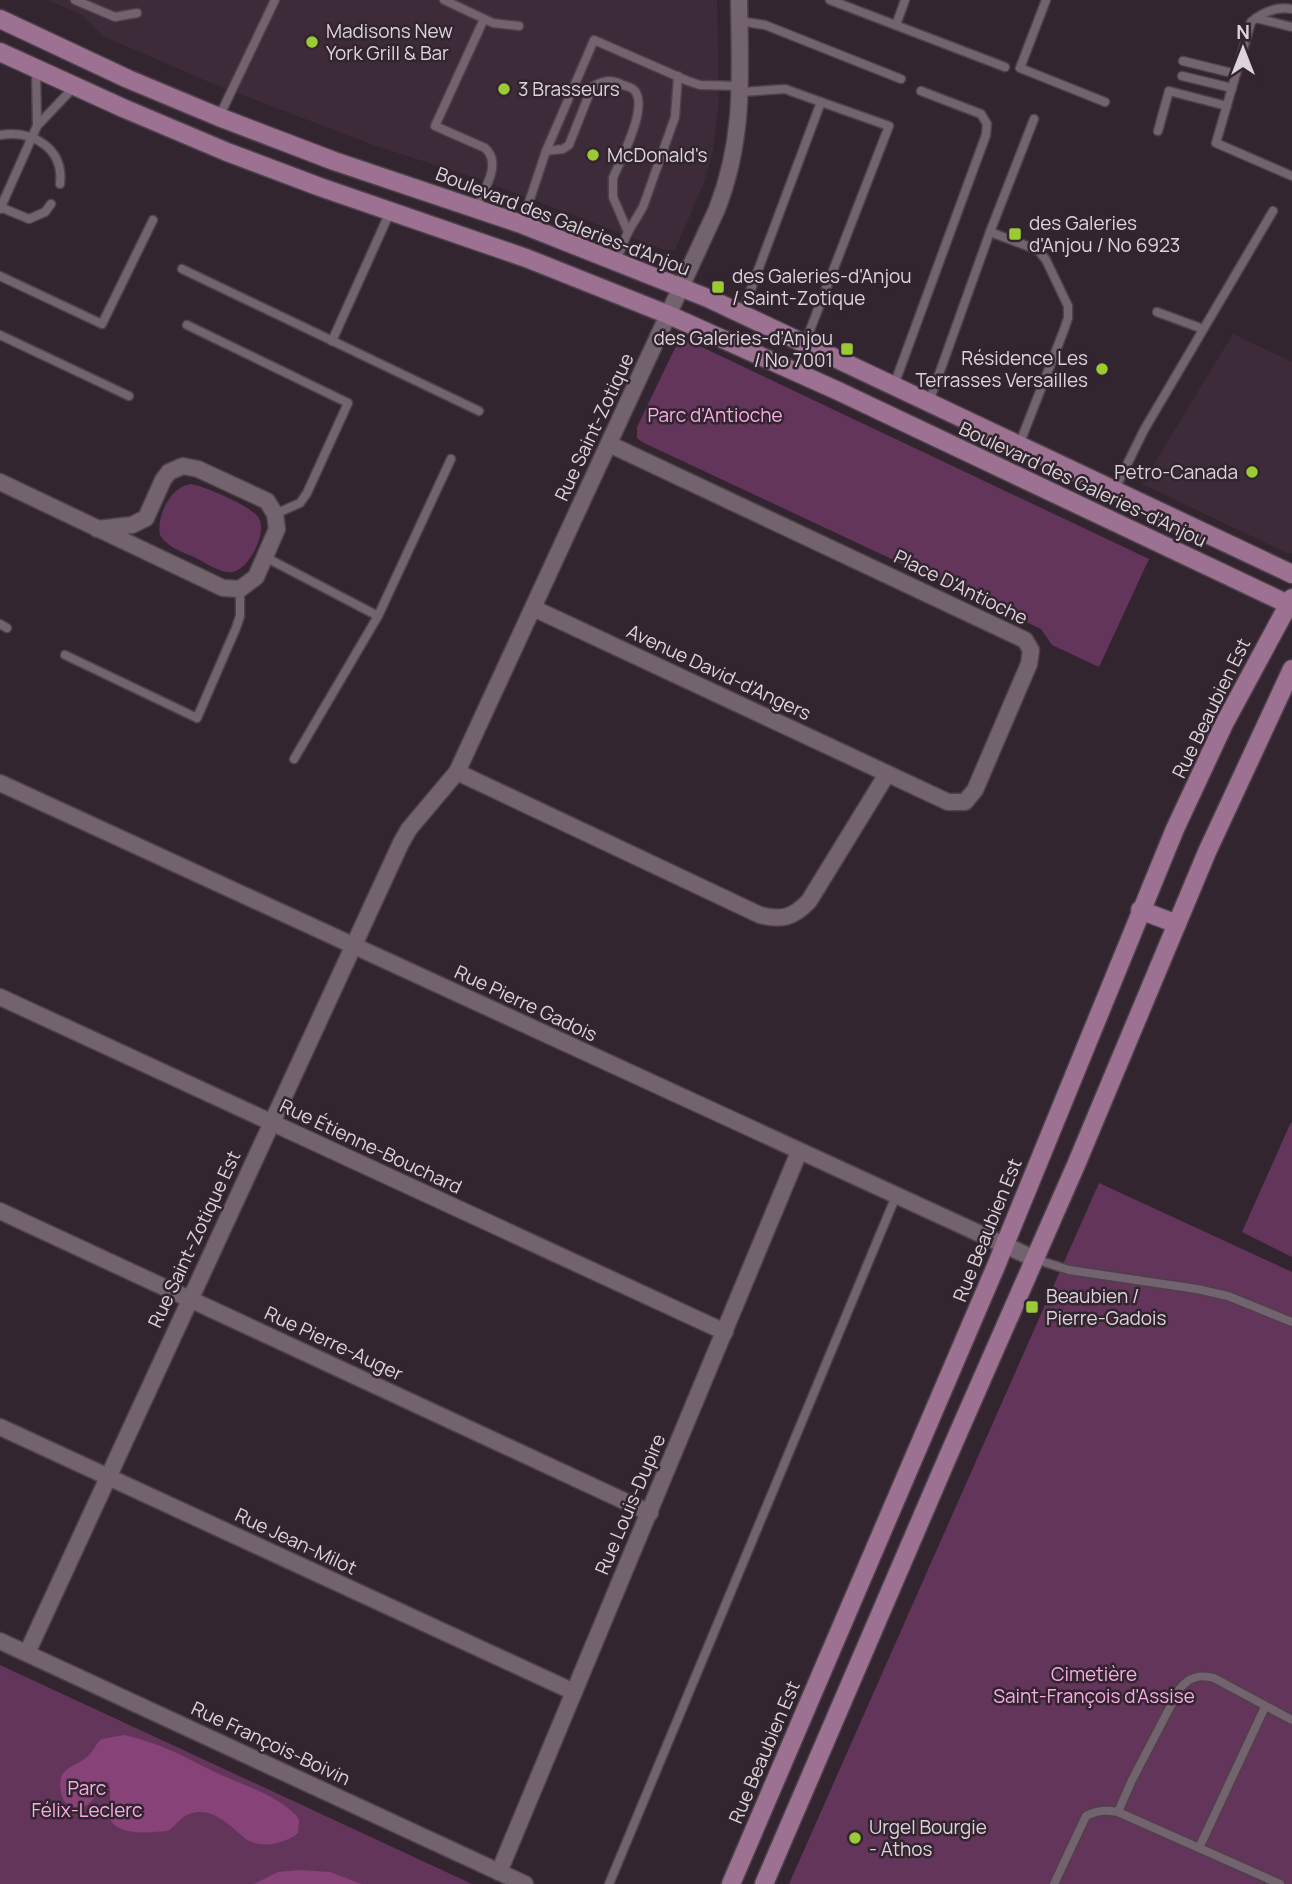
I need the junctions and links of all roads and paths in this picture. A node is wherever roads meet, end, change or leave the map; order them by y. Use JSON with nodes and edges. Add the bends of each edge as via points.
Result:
{"nodes":[{"id":1,"x":75,"y":0,"type":"edge"},
{"id":2,"x":275,"y":0,"type":"edge"},
{"id":3,"x":444,"y":0,"type":"edge"},
{"id":4,"x":739,"y":0,"type":"edge"},
{"id":5,"x":831,"y":0,"type":"edge"},
{"id":6,"x":905,"y":0,"type":"edge"},
{"id":7,"x":1046,"y":0,"type":"edge"},
{"id":8,"x":1292,"y":9,"type":"edge"},
{"id":9,"x":137,"y":13,"type":"dead end"},
{"id":10,"x":1256,"y":18,"type":"junction"},
{"id":11,"x":0,"y":19,"type":"edge"},
{"id":12,"x":484,"y":19,"type":"junction"},
{"id":13,"x":739,"y":21,"type":"junction"},
{"id":14,"x":896,"y":25,"type":"junction"},
{"id":15,"x":519,"y":26,"type":"dead end"},
{"id":16,"x":1292,"y":27,"type":"edge"},
{"id":17,"x":0,"y":52,"type":"edge"},
{"id":18,"x":1183,"y":61,"type":"dead end"},
{"id":19,"x":1005,"y":67,"type":"dead end"},
{"id":20,"x":36,"y":68,"type":"junction"},
{"id":21,"x":1236,"y":74,"type":"junction"},
{"id":22,"x":678,"y":76,"type":"junction"},
{"id":23,"x":1182,"y":76,"type":"dead end"},
{"id":24,"x":901,"y":79,"type":"dead end"},
{"id":25,"x":75,"y":86,"type":"junction"},
{"id":26,"x":1232,"y":88,"type":"junction"},
{"id":27,"x":741,"y":89,"type":"junction"},
{"id":28,"x":921,"y":91,"type":"dead end"},
{"id":29,"x":821,"y":102,"type":"junction"},
{"id":30,"x":1105,"y":102,"type":"dead end"},
{"id":31,"x":1227,"y":106,"type":"junction"},
{"id":32,"x":219,"y":117,"type":"junction"},
{"id":33,"x":1034,"y":119,"type":"dead end"},
{"id":34,"x":37,"y":126,"type":"junction"},
{"id":35,"x":1158,"y":131,"type":"dead end"},
{"id":36,"x":0,"y":135,"type":"edge"},
{"id":37,"x":33,"y":137,"type":"junction"},
{"id":38,"x":546,"y":151,"type":"junction"},
{"id":39,"x":1292,"y":176,"type":"edge"},
{"id":40,"x":60,"y":184,"type":"dead end"},
{"id":41,"x":51,"y":204,"type":"dead end"},
{"id":42,"x":0,"y":208,"type":"edge"},
{"id":43,"x":476,"y":208,"type":"junction"},
{"id":44,"x":1273,"y":211,"type":"dead end"},
{"id":45,"x":390,"y":212,"type":"junction"},
{"id":46,"x":153,"y":220,"type":"dead end"},
{"id":47,"x":521,"y":224,"type":"junction"},
{"id":48,"x":628,"y":232,"type":"junction"},
{"id":49,"x":990,"y":232,"type":"junction"},
{"id":50,"x":617,"y":261,"type":"junction"},
{"id":51,"x":181,"y":269,"type":"dead end"},
{"id":52,"x":0,"y":276,"type":"edge"},
{"id":53,"x":682,"y":288,"type":"junction"},
{"id":54,"x":1157,"y":312,"type":"dead end"},
{"id":55,"x":741,"y":314,"type":"junction"},
{"id":56,"x":669,"y":315,"type":"junction"},
{"id":57,"x":187,"y":325,"type":"dead end"},
{"id":58,"x":1203,"y":329,"type":"junction"},
{"id":59,"x":0,"y":335,"type":"edge"},
{"id":60,"x":332,"y":341,"type":"junction"},
{"id":61,"x":805,"y":343,"type":"junction"},
{"id":62,"x":894,"y":385,"type":"junction"},
{"id":63,"x":129,"y":396,"type":"dead end"},
{"id":64,"x":929,"y":402,"type":"junction"},
{"id":65,"x":479,"y":411,"type":"dead end"},
{"id":66,"x":609,"y":444,"type":"junction"},
{"id":67,"x":1019,"y":445,"type":"junction"},
{"id":68,"x":451,"y":459,"type":"dead end"},
{"id":69,"x":0,"y":482,"type":"edge"},
{"id":70,"x":1114,"y":491,"type":"junction"},
{"id":71,"x":275,"y":514,"type":"junction"},
{"id":72,"x":97,"y":529,"type":"junction"},
{"id":73,"x":265,"y":557,"type":"junction"},
{"id":74,"x":1292,"y":574,"type":"edge"},
{"id":75,"x":240,"y":589,"type":"junction"},
{"id":76,"x":1291,"y":603,"type":"edge"},
{"id":77,"x":533,"y":608,"type":"junction"},
{"id":78,"x":378,"y":616,"type":"junction"},
{"id":79,"x":65,"y":655,"type":"dead end"},
{"id":80,"x":1292,"y":669,"type":"edge"},
{"id":81,"x":294,"y":759,"type":"dead end"},
{"id":82,"x":457,"y":772,"type":"junction"},
{"id":83,"x":887,"y":774,"type":"junction"},
{"id":84,"x":0,"y":783,"type":"edge"},
{"id":85,"x":401,"y":843,"type":"joint"},
{"id":86,"x":1140,"y":910,"type":"junction"},
{"id":87,"x":1177,"y":924,"type":"junction"},
{"id":88,"x":353,"y":946,"type":"junction"},
{"id":89,"x":0,"y":997,"type":"edge"},
{"id":90,"x":271,"y":1123,"type":"junction"},
{"id":91,"x":799,"y":1152,"type":"junction"},
{"id":92,"x":896,"y":1196,"type":"junction"},
{"id":93,"x":0,"y":1212,"type":"edge"},
{"id":94,"x":1004,"y":1246,"type":"junction"},
{"id":95,"x":1035,"y":1259,"type":"junction"},
{"id":96,"x":189,"y":1299,"type":"junction"},
{"id":97,"x":1292,"y":1322,"type":"edge"},
{"id":98,"x":724,"y":1332,"type":"junction"},
{"id":99,"x":0,"y":1427,"type":"edge"},
{"id":100,"x":920,"y":1441,"type":"junction"},
{"id":101,"x":948,"y":1454,"type":"junction"},
{"id":102,"x":108,"y":1478,"type":"junction"},
{"id":103,"x":650,"y":1513,"type":"junction"},
{"id":104,"x":0,"y":1641,"type":"edge"},
{"id":105,"x":27,"y":1653,"type":"junction"},
{"id":106,"x":574,"y":1692,"type":"junction"},
{"id":107,"x":1265,"y":1707,"type":"junction"},
{"id":108,"x":1292,"y":1720,"type":"edge"},
{"id":109,"x":1118,"y":1812,"type":"junction"},
{"id":110,"x":1199,"y":1848,"type":"junction"},
{"id":111,"x":499,"y":1872,"type":"junction"},
{"id":112,"x":525,"y":1884,"type":"edge"},
{"id":113,"x":609,"y":1884,"type":"edge"},
{"id":114,"x":730,"y":1884,"type":"edge"},
{"id":115,"x":764,"y":1884,"type":"edge"},
{"id":116,"x":1054,"y":1884,"type":"edge"},
{"id":117,"x":1280,"y":1884,"type":"edge"}],
"edges":[{"from":1,"to":9,"type":"lane","via":[[115,17]]},
{"from":2,"to":32,"type":"lane"},
{"from":3,"to":12,"type":"lane"},
{"from":4,"to":13,"type":"street","name":"Rue Saint-Zotique"},
{"from":5,"to":14,"type":"lane"},
{"from":6,"to":14,"type":"lane"},
{"from":7,"to":30,"type":"lane","via":[[1020,68]]},
{"from":8,"to":10,"type":"lane","via":[[1270,9]]},
{"from":10,"to":16,"type":"lane"},
{"from":10,"to":21,"type":"lane"},
{"from":11,"to":32,"type":"street","name":"Boulevard des Galeries-d'Anjou"},
{"from":12,"to":15,"type":"lane"},
{"from":12,"to":43,"type":"lane","via":[[435,126],[491,153],[492,170]]},
{"from":13,"to":24,"type":"lane","via":[[765,25]]},
{"from":13,"to":27,"type":"street","name":"Rue Saint-Zotique"},
{"from":14,"to":19,"type":"lane"},
{"from":17,"to":20,"type":"street","name":"Boulevard des Galeries-d'Anjou"},
{"from":18,"to":21,"type":"lane"},
{"from":20,"to":25,"type":"street","name":"Boulevard des Galeries-d'Anjou"},
{"from":20,"to":34,"type":"lane"},
{"from":21,"to":26,"type":"lane"},
{"from":22,"to":27,"type":"lane","via":[[700,85]]},
{"from":22,"to":38,"type":"lane","via":[[594,40]]},
{"from":22,"to":48,"type":"lane","via":[[675,117],[643,207]]},
{"from":23,"to":26,"type":"lane"},
{"from":25,"to":34,"type":"lane"},
{"from":25,"to":45,"type":"street","name":"Boulevard des Galeries-d'Anjou","via":[[227,152]]},
{"from":26,"to":31,"type":"lane"},
{"from":27,"to":29,"type":"lane","via":[[785,89]]},
{"from":27,"to":53,"type":"street","name":"Rue Saint-Zotique","via":[[736,146],[724,191]]},
{"from":28,"to":62,"type":"lane","via":[[981,114],[987,124],[986,135]]},
{"from":29,"to":55,"type":"lane"},
{"from":29,"to":61,"type":"lane","via":[[888,127]]},
{"from":31,"to":35,"type":"lane","via":[[1169,91]]},
{"from":31,"to":39,"type":"lane","via":[[1216,144]]},
{"from":32,"to":43,"type":"street","name":"Boulevard des Galeries-d'Anjou"},
{"from":33,"to":49,"type":"lane"},
{"from":34,"to":37,"type":"lane"},
{"from":36,"to":37,"type":"lane"},
{"from":37,"to":40,"type":"lane","via":[[52,150]]},
{"from":37,"to":42,"type":"lane"},
{"from":38,"to":47,"type":"lane"},
{"from":38,"to":48,"type":"lane","via":[[569,145],[592,87],[606,80],[633,89],[639,113],[611,188]]},
{"from":41,"to":42,"type":"lane","via":[[29,219]]},
{"from":43,"to":47,"type":"street","name":"Boulevard des Galeries-d'Anjou"},
{"from":44,"to":58,"type":"lane"},
{"from":45,"to":56,"type":"street","name":"Boulevard des Galeries-d'Anjou","via":[[526,258]]},
{"from":45,"to":60,"type":"lane"},
{"from":46,"to":52,"type":"lane","via":[[102,324]]},
{"from":47,"to":50,"type":"street","name":"Boulevard des Galeries-d'Anjou"},
{"from":48,"to":50,"type":"lane"},
{"from":49,"to":64,"type":"lane"},
{"from":49,"to":67,"type":"lane","via":[[1039,251],[1068,306],[1064,330]]},
{"from":50,"to":53,"type":"street","name":"Boulevard des Galeries-d'Anjou"},
{"from":51,"to":60,"type":"lane"},
{"from":53,"to":55,"type":"street","name":"Boulevard des Galeries-d'Anjou"},
{"from":53,"to":56,"type":"street","name":"Rue Saint-Zotique"},
{"from":54,"to":58,"type":"lane"},
{"from":55,"to":61,"type":"street","name":"Boulevard des Galeries-d'Anjou"},
{"from":56,"to":66,"type":"street","name":"Rue Saint-Zotique"},
{"from":56,"to":76,"type":"street","name":"Boulevard des Galeries-d'Anjou"},
{"from":57,"to":71,"type":"lane","via":[[348,403],[300,503]]},
{"from":58,"to":70,"type":"lane"},
{"from":59,"to":63,"type":"lane"},
{"from":60,"to":65,"type":"lane"},
{"from":61,"to":62,"type":"street","name":"Boulevard des Galeries-d'Anjou"},
{"from":62,"to":64,"type":"street","name":"Boulevard des Galeries-d'Anjou"},
{"from":64,"to":67,"type":"street","name":"Boulevard des Galeries-d'Anjou"},
{"from":66,"to":77,"type":"street","name":"Rue Saint-Zotique"},
{"from":66,"to":83,"type":"street","name":"Place D'Antioche","via":[[1025,640],[1031,650],[1029,664],[965,802],[948,802]]},
{"from":67,"to":70,"type":"street","name":"Boulevard des Galeries-d'Anjou"},
{"from":68,"to":78,"type":"lane"},
{"from":69,"to":72,"type":"street"},
{"from":70,"to":74,"type":"street","name":"Boulevard des Galeries-d'Anjou"},
{"from":71,"to":72,"type":"street","via":[[267,501],[183,466],[163,480],[146,518],[132,525]]},
{"from":71,"to":73,"type":"street","via":[[277,529]]},
{"from":72,"to":75,"type":"street","via":[[223,588]]},
{"from":73,"to":75,"type":"street","via":[[256,577]]},
{"from":73,"to":78,"type":"lane"},
{"from":75,"to":79,"type":"lane","via":[[240,616],[197,718]]},
{"from":76,"to":86,"type":"street","name":"Rue Beaubien Est","via":[[1224,724]]},
{"from":77,"to":82,"type":"street","name":"Rue Saint-Zotique"},
{"from":77,"to":83,"type":"street","name":"Avenue David-d'Angers"},
{"from":78,"to":81,"type":"lane"},
{"from":80,"to":87,"type":"street"},
{"from":82,"to":83,"type":"street","via":[[774,919],[788,918],[809,901]]},
{"from":82,"to":85,"type":"street","name":"Rue Saint-Zotique"},
{"from":84,"to":88,"type":"street","name":"Rue Pierre Gadois"},
{"from":85,"to":88,"type":"street","name":"Rue Saint-Zotique Est"},
{"from":86,"to":87,"type":"street"},
{"from":86,"to":94,"type":"street","name":"Rue Beaubien Est"},
{"from":87,"to":95,"type":"street"},
{"from":88,"to":90,"type":"street","name":"Rue Saint-Zotique Est"},
{"from":88,"to":91,"type":"street","name":"Rue Pierre Gadois"},
{"from":89,"to":90,"type":"street","name":"Rue Étienne-Bouchard"},
{"from":90,"to":96,"type":"street","name":"Rue Saint-Zotique Est"},
{"from":90,"to":98,"type":"street","name":"Rue Étienne-Bouchard"},
{"from":91,"to":92,"type":"street","name":"Rue Pierre Gadois"},
{"from":91,"to":98,"type":"street","name":"Rue Louis-Dupire"},
{"from":92,"to":94,"type":"street","name":"Rue Pierre Gadois"},
{"from":92,"to":113,"type":"lane"},
{"from":93,"to":96,"type":"street","name":"Rue Pierre-Auger"},
{"from":94,"to":95,"type":"street","name":"Rue Pierre Gadois"},
{"from":94,"to":100,"type":"street","name":"Rue Beaubien Est"},
{"from":95,"to":97,"type":"lane","via":[[1069,1270],[1228,1296]]},
{"from":95,"to":101,"type":"street"},
{"from":96,"to":102,"type":"street","name":"Rue Saint-Zotique Est"},
{"from":96,"to":103,"type":"street","name":"Rue Pierre-Auger"},
{"from":98,"to":103,"type":"street","name":"Rue Louis-Dupire"},
{"from":99,"to":102,"type":"street","name":"Rue Jean-Milot"},
{"from":100,"to":101,"type":"street"},
{"from":100,"to":114,"type":"street","name":"Rue Beaubien Est"},
{"from":101,"to":115,"type":"street"},
{"from":102,"to":105,"type":"street","name":"Rue Saint-Zotique Est"},
{"from":102,"to":106,"type":"street","name":"Rue Jean-Milot"},
{"from":103,"to":106,"type":"street","name":"Rue Louis-Dupire"},
{"from":104,"to":105,"type":"street","name":"Rue François-Boivin"},
{"from":105,"to":111,"type":"street","name":"Rue François-Boivin"},
{"from":106,"to":111,"type":"street","name":"Rue Louis-Dupire"},
{"from":107,"to":108,"type":"lane"},
{"from":107,"to":109,"type":"lane","via":[[1214,1678],[1189,1678]]},
{"from":107,"to":110,"type":"lane"},
{"from":109,"to":110,"type":"lane"},
{"from":109,"to":116,"type":"lane","via":[[1095,1811],[1086,1816]]},
{"from":110,"to":117,"type":"lane"},
{"from":111,"to":112,"type":"street","name":"Rue François-Boivin"}]}
